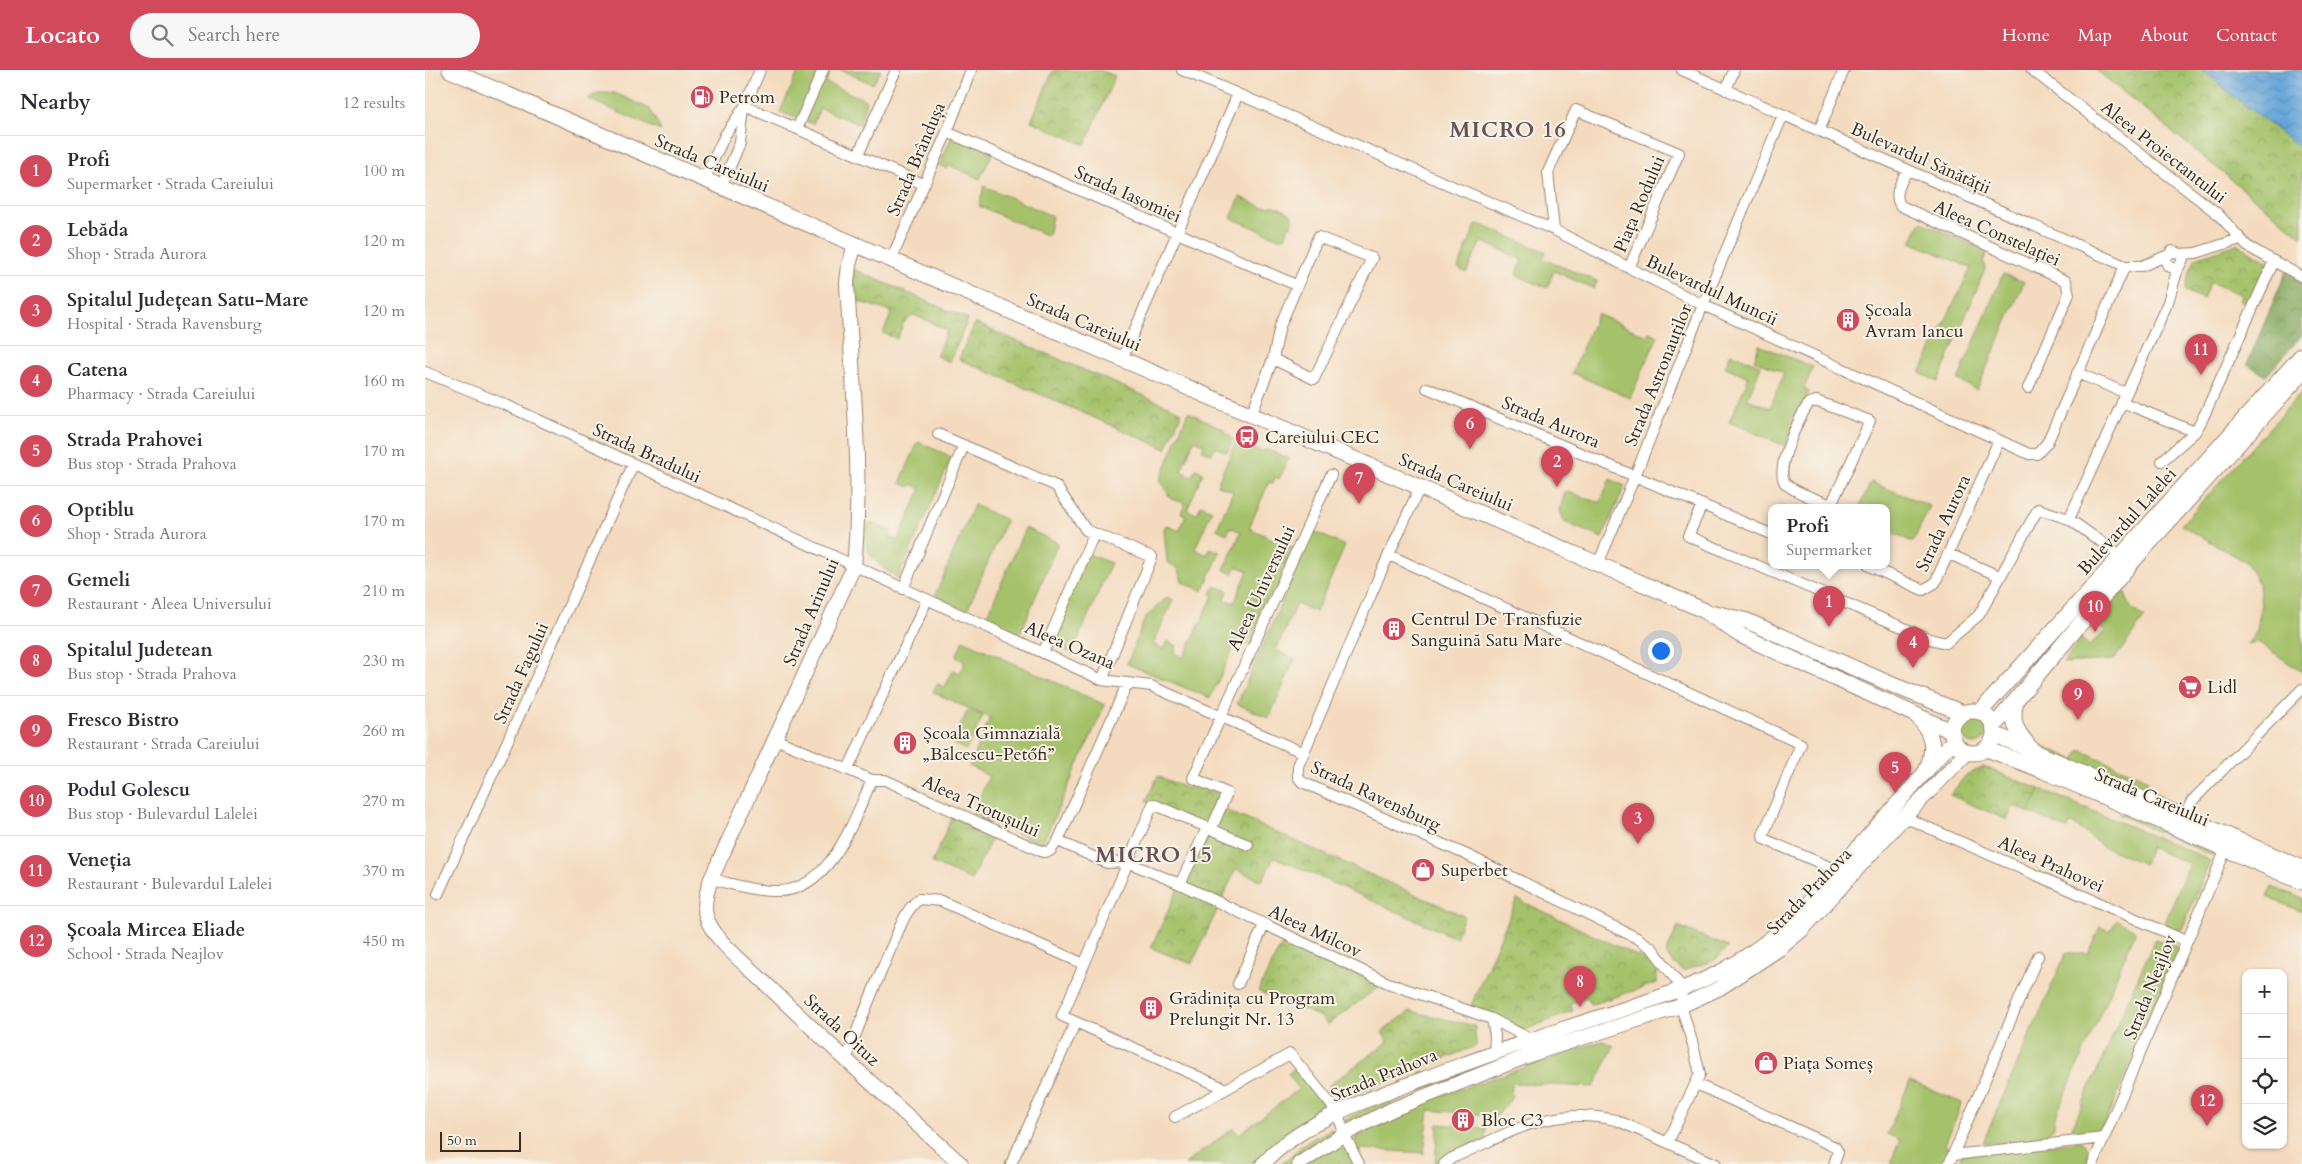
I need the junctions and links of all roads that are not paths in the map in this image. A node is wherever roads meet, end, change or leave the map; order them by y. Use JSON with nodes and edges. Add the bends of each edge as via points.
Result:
{"nodes":[{"id":1,"x":450,"y":70,"type":"edge"},
{"id":2,"x":760,"y":70,"type":"edge"},
{"id":3,"x":823,"y":70,"type":"edge"},
{"id":4,"x":896,"y":70,"type":"edge"},
{"id":5,"x":971,"y":70,"type":"edge"},
{"id":6,"x":1182,"y":70,"type":"edge"},
{"id":7,"x":1682,"y":70,"type":"edge"},
{"id":8,"x":1734,"y":70,"type":"edge"},
{"id":9,"x":1844,"y":70,"type":"edge"},
{"id":10,"x":2032,"y":70,"type":"edge"},
{"id":11,"x":1726,"y":90,"type":"junction"},
{"id":12,"x":1238,"y":94,"type":"junction"},
{"id":13,"x":745,"y":106,"type":"junction"},
{"id":14,"x":1783,"y":115,"type":"junction"},
{"id":15,"x":797,"y":129,"type":"junction"},
{"id":16,"x":1819,"y":130,"type":"junction"},
{"id":17,"x":947,"y":132,"type":"junction"},
{"id":18,"x":858,"y":156,"type":"junction"},
{"id":19,"x":1907,"y":170,"type":"junction"},
{"id":20,"x":704,"y":180,"type":"junction"},
{"id":21,"x":923,"y":184,"type":"junction"},
{"id":22,"x":721,"y":187,"type":"junction"},
{"id":23,"x":1554,"y":230,"type":"junction"},
{"id":24,"x":1177,"y":233,"type":"junction"},
{"id":25,"x":2240,"y":239,"type":"junction"},
{"id":26,"x":855,"y":244,"type":"junction"},
{"id":27,"x":891,"y":260,"type":"junction"},
{"id":28,"x":2274,"y":261,"type":"junction"},
{"id":29,"x":2174,"y":262,"type":"junction"},
{"id":30,"x":2125,"y":266,"type":"junction"},
{"id":31,"x":1629,"y":268,"type":"junction"},
{"id":32,"x":2302,"y":277,"type":"edge"},
{"id":33,"x":1296,"y":285,"type":"junction"},
{"id":34,"x":1703,"y":304,"type":"junction"},
{"id":35,"x":2302,"y":354,"type":"edge"},
{"id":36,"x":1122,"y":359,"type":"junction"},
{"id":37,"x":1273,"y":359,"type":"junction"},
{"id":38,"x":425,"y":372,"type":"edge"},
{"id":39,"x":2302,"y":372,"type":"edge"},
{"id":40,"x":2077,"y":373,"type":"junction"},
{"id":41,"x":1427,"y":388,"type":"dead end"},
{"id":42,"x":2028,"y":388,"type":"dead end"},
{"id":43,"x":2124,"y":398,"type":"junction"},
{"id":44,"x":1251,"y":415,"type":"junction"},
{"id":45,"x":2195,"y":432,"type":"junction"},
{"id":46,"x":938,"y":434,"type":"dead end"},
{"id":47,"x":1999,"y":440,"type":"junction"},
{"id":48,"x":964,"y":445,"type":"junction"},
{"id":49,"x":2162,"y":461,"type":"dead end"},
{"id":50,"x":633,"y":465,"type":"junction"},
{"id":51,"x":1331,"y":475,"type":"dead end"},
{"id":52,"x":1635,"y":476,"type":"junction"},
{"id":53,"x":1420,"y":487,"type":"junction"},
{"id":54,"x":1824,"y":504,"type":"edge"},
{"id":55,"x":1831,"y":504,"type":"edge"},
{"id":56,"x":1702,"y":505,"type":"junction"},
{"id":57,"x":2069,"y":519,"type":"junction"},
{"id":58,"x":1768,"y":533,"type":"edge"},
{"id":59,"x":1094,"y":534,"type":"junction"},
{"id":60,"x":1949,"y":554,"type":"junction"},
{"id":61,"x":1389,"y":555,"type":"junction"},
{"id":62,"x":2121,"y":556,"type":"junction"},
{"id":63,"x":1598,"y":564,"type":"junction"},
{"id":64,"x":853,"y":566,"type":"junction"},
{"id":65,"x":1876,"y":569,"type":"edge"},
{"id":66,"x":1999,"y":576,"type":"junction"},
{"id":67,"x":903,"y":589,"type":"junction"},
{"id":68,"x":927,"y":600,"type":"junction"},
{"id":69,"x":1703,"y":610,"type":"junction"},
{"id":70,"x":1043,"y":653,"type":"junction"},
{"id":71,"x":1101,"y":680,"type":"junction"},
{"id":72,"x":1127,"y":684,"type":"junction"},
{"id":73,"x":2302,"y":689,"type":"edge"},
{"id":74,"x":2016,"y":700,"type":"junction"},
{"id":75,"x":1914,"y":712,"type":"junction"},
{"id":76,"x":1980,"y":712,"type":"junction"},
{"id":77,"x":1963,"y":713,"type":"junction"},
{"id":78,"x":1220,"y":715,"type":"junction"},
{"id":79,"x":1994,"y":730,"type":"junction"},
{"id":80,"x":1952,"y":736,"type":"junction"},
{"id":81,"x":775,"y":739,"type":"junction"},
{"id":82,"x":1987,"y":749,"type":"junction"},
{"id":83,"x":2033,"y":752,"type":"junction"},
{"id":84,"x":1304,"y":753,"type":"junction"},
{"id":85,"x":1967,"y":753,"type":"junction"},
{"id":86,"x":848,"y":769,"type":"junction"},
{"id":87,"x":1927,"y":771,"type":"junction"},
{"id":88,"x":872,"y":780,"type":"junction"},
{"id":89,"x":1904,"y":817,"type":"junction"},
{"id":90,"x":2184,"y":817,"type":"junction"},
{"id":91,"x":1209,"y":829,"type":"junction"},
{"id":92,"x":1058,"y":841,"type":"junction"},
{"id":93,"x":1248,"y":845,"type":"dead end"},
{"id":94,"x":2226,"y":849,"type":"junction"},
{"id":95,"x":1127,"y":862,"type":"junction"},
{"id":96,"x":2302,"y":868,"type":"edge"},
{"id":97,"x":1839,"y":871,"type":"junction"},
{"id":98,"x":711,"y":879,"type":"junction"},
{"id":99,"x":2302,"y":882,"type":"edge"},
{"id":100,"x":1180,"y":884,"type":"junction"},
{"id":101,"x":438,"y":894,"type":"dead end"},
{"id":102,"x":706,"y":915,"type":"joint"},
{"id":103,"x":1263,"y":925,"type":"junction"},
{"id":104,"x":2186,"y":941,"type":"junction"},
{"id":105,"x":2038,"y":956,"type":"dead end"},
{"id":106,"x":1084,"y":964,"type":"junction"},
{"id":107,"x":1238,"y":984,"type":"dead end"},
{"id":108,"x":1682,"y":988,"type":"junction"},
{"id":109,"x":1681,"y":1006,"type":"junction"},
{"id":110,"x":1492,"y":1019,"type":"junction"},
{"id":111,"x":1076,"y":1022,"type":"junction"},
{"id":112,"x":1533,"y":1046,"type":"junction"},
{"id":113,"x":1494,"y":1053,"type":"junction"},
{"id":114,"x":846,"y":1060,"type":"junction"},
{"id":115,"x":1696,"y":1084,"type":"junction"},
{"id":116,"x":1226,"y":1089,"type":"junction"},
{"id":117,"x":1337,"y":1114,"type":"junction"},
{"id":118,"x":1175,"y":1117,"type":"dead end"},
{"id":119,"x":1344,"y":1134,"type":"junction"},
{"id":120,"x":2104,"y":1138,"type":"junction"},
{"id":121,"x":1668,"y":1142,"type":"junction"},
{"id":122,"x":1951,"y":1160,"type":"edge"},
{"id":123,"x":961,"y":1164,"type":"edge"},
{"id":124,"x":1011,"y":1164,"type":"edge"},
{"id":125,"x":1263,"y":1164,"type":"edge"},
{"id":126,"x":1299,"y":1164,"type":"edge"},
{"id":127,"x":1359,"y":1164,"type":"edge"},
{"id":128,"x":1444,"y":1164,"type":"edge"},
{"id":129,"x":1715,"y":1164,"type":"edge"},
{"id":130,"x":1834,"y":1164,"type":"edge"},
{"id":131,"x":2093,"y":1164,"type":"edge"}],
"edges":[{"from":1,"to":20,"type":"main road","name":"Strada Careiului"},
{"from":2,"to":13,"type":"street"},
{"from":3,"to":15,"type":"street"},
{"from":4,"to":18,"type":"street"},
{"from":5,"to":17,"type":"street","name":"Strada Brândușa"},
{"from":6,"to":12,"type":"street","name":"Bulevardul Muncii"},
{"from":7,"to":11,"type":"street","name":"Bulevardul Sănătății"},
{"from":8,"to":11,"type":"street"},
{"from":9,"to":16,"type":"street"},
{"from":10,"to":25,"type":"street","name":"Aleea Proiectantului","via":[[2218,214]]},
{"from":11,"to":14,"type":"street","name":"Bulevardul Sănătății"},
{"from":12,"to":23,"type":"street","name":"Bulevardul Muncii"},
{"from":12,"to":24,"type":"street"},
{"from":13,"to":15,"type":"street"},
{"from":13,"to":20,"type":"street","via":[[725,135]]},
{"from":13,"to":22,"type":"street","via":[[740,143]]},
{"from":14,"to":16,"type":"street","name":"Bulevardul Sănătății"},
{"from":14,"to":34,"type":"street","name":"Strada Astronauților"},
{"from":15,"to":18,"type":"street"},
{"from":16,"to":19,"type":"street","name":"Bulevardul Sănătății"},
{"from":17,"to":21,"type":"street","name":"Strada Brândușa"},
{"from":17,"to":24,"type":"street","name":"Strada Iasomiei"},
{"from":18,"to":21,"type":"street"},
{"from":19,"to":30,"type":"street","name":"Bulevardul Sănătății"},
{"from":19,"to":42,"type":"street","name":"Aleea Constelației","via":[[1897,194],[1901,206],[2066,281],[2069,294]]},
{"from":20,"to":22,"type":"main road","name":"Strada Careiului"},
{"from":21,"to":27,"type":"street","name":"Strada Brândușa"},
{"from":22,"to":26,"type":"main road","name":"Strada Careiului"},
{"from":23,"to":31,"type":"street","name":"Bulevardul Muncii"},
{"from":23,"to":31,"type":"street","name":"Piața Rodului","via":[[1548,172],[1576,110],[1679,153]]},
{"from":24,"to":33,"type":"street","name":"Strada Iasomiei"},
{"from":24,"to":36,"type":"street"},
{"from":25,"to":28,"type":"street","name":"Aleea Proiectantului"},
{"from":25,"to":29,"type":"street","name":"Bulevardul Sănătății"},
{"from":26,"to":27,"type":"main road","name":"Strada Careiului"},
{"from":26,"to":64,"type":"street","name":"Strada Arinului","via":[[847,282],[857,531]]},
{"from":27,"to":36,"type":"main road","name":"Strada Careiului"},
{"from":28,"to":32,"type":"street","name":"Aleea Proiectantului"},
{"from":28,"to":45,"type":"street","via":[[2215,395]]},
{"from":29,"to":30,"type":"street","name":"Bulevardul Sănătății"},
{"from":29,"to":43,"type":"street","via":[[2174,281],[2168,302]]},
{"from":30,"to":40,"type":"street","name":"Bulevardul Muncii"},
{"from":31,"to":34,"type":"street","name":"Bulevardul Muncii"},
{"from":33,"to":37,"type":"street","via":[[1280,326]]},
{"from":33,"to":37,"type":"street","via":[[1318,237],[1372,258],[1313,379]]},
{"from":34,"to":47,"type":"street","name":"Bulevardul Muncii"},
{"from":34,"to":52,"type":"street","name":"Strada Astronauților"},
{"from":35,"to":62,"type":"main road","name":"Bulevardul Lalelei"},
{"from":36,"to":44,"type":"main road","name":"Strada Careiului"},
{"from":37,"to":44,"type":"street"},
{"from":38,"to":50,"type":"street","name":"Strada Bradului","via":[[506,405]]},
{"from":39,"to":74,"type":"main road","name":"Bulevardul Lalelei"},
{"from":40,"to":43,"type":"street"},
{"from":40,"to":47,"type":"street","name":"Bulevardul Muncii","via":[[2042,450],[2029,454]]},
{"from":41,"to":52,"type":"street","name":"Strada Aurora"},
{"from":43,"to":45,"type":"street"},
{"from":43,"to":57,"type":"street"},
{"from":44,"to":53,"type":"main road","name":"Strada Careiului"},
{"from":45,"to":49,"type":"street"},
{"from":46,"to":48,"type":"street"},
{"from":47,"to":60,"type":"street","name":"Strada Aurora"},
{"from":48,"to":59,"type":"street","via":[[1056,486],[1086,530]]},
{"from":48,"to":67,"type":"street"},
{"from":50,"to":64,"type":"street","name":"Strada Bradului"},
{"from":50,"to":101,"type":"street","name":"Strada Fagului"},
{"from":51,"to":78,"type":"street","name":"Aleea Universului"},
{"from":52,"to":56,"type":"street","name":"Strada Aurora"},
{"from":52,"to":63,"type":"street","name":"Strada Astronauților"},
{"from":53,"to":61,"type":"street","name":"Strada Ravensburg"},
{"from":53,"to":63,"type":"main road","name":"Strada Careiului"},
{"from":54,"to":55,"type":"street","via":[[1785,483],[1782,477],[1783,461],[1801,418],[1809,403],[1816,401],[1870,421]]},
{"from":56,"to":58,"type":"street","name":"Strada Aurora"},
{"from":56,"to":66,"type":"street","via":[[1688,536],[1946,643],[1979,615]]},
{"from":57,"to":62,"type":"street"},
{"from":57,"to":66,"type":"street","via":[[2038,509]]},
{"from":59,"to":70,"type":"street"},
{"from":59,"to":71,"type":"street","via":[[1153,557]]},
{"from":60,"to":65,"type":"street","name":"Strada Aurora","via":[[1935,583],[1923,590]]},
{"from":60,"to":66,"type":"street"},
{"from":61,"to":84,"type":"street","name":"Strada Ravensburg"},
{"from":61,"to":97,"type":"street","via":[[1801,744],[1764,839]]},
{"from":62,"to":76,"type":"main road","name":"Bulevardul Lalelei"},
{"from":63,"to":69,"type":"main road","name":"Strada Careiului"},
{"from":64,"to":67,"type":"street","name":"Aleea Ozana"},
{"from":64,"to":81,"type":"street","name":"Strada Arinului"},
{"from":67,"to":68,"type":"street","name":"Aleea Ozana"},
{"from":68,"to":70,"type":"street","name":"Aleea Ozana"},
{"from":68,"to":86,"type":"street"},
{"from":69,"to":75,"type":"main road","name":"Strada Careiului","via":[[1740,634]]},
{"from":69,"to":77,"type":"main road","name":"Strada Careiului","via":[[1747,621]]},
{"from":70,"to":71,"type":"street","name":"Aleea Ozana"},
{"from":71,"to":72,"type":"street","name":"Aleea Ozana"},
{"from":72,"to":78,"type":"street","name":"Aleea Ozana","via":[[1151,686]]},
{"from":72,"to":92,"type":"street"},
{"from":73,"to":90,"type":"street","via":[[2192,801]]},
{"from":74,"to":79,"type":"main road","name":"Bulevardul Lalelei"},
{"from":74,"to":83,"type":"main road","via":[[2015,727]]},
{"from":75,"to":80,"type":"main road","name":"Strada Careiului"},
{"from":75,"to":87,"type":"main road","via":[[1926,726],[1933,743]]},
{"from":76,"to":77,"type":"main road"},
{"from":76,"to":79,"type":"main road","via":[[1989,718]]},
{"from":77,"to":80,"type":"main road","via":[[1953,724]]},
{"from":78,"to":84,"type":"street","name":"Aleea Ozana"},
{"from":78,"to":91,"type":"street","name":"Aleea Universului","via":[[1193,778],[1227,794]]},
{"from":79,"to":82,"type":"main road"},
{"from":79,"to":83,"type":"main road","name":"Strada Careiului"},
{"from":80,"to":85,"type":"main road","via":[[1960,750]]},
{"from":80,"to":87,"type":"street","name":"Strada Prahova"},
{"from":81,"to":86,"type":"street","name":"Aleea Trotușului"},
{"from":81,"to":98,"type":"street","name":"Strada Arinului"},
{"from":82,"to":85,"type":"main road"},
{"from":82,"to":94,"type":"main road","name":"Strada Careiului"},
{"from":83,"to":90,"type":"main road","name":"Strada Careiului"},
{"from":84,"to":108,"type":"street","name":"Strada Ravensburg","via":[[1297,772],[1302,782],[1467,855],[1637,938],[1652,948]]},
{"from":85,"to":89,"type":"street","name":"Strada Prahova"},
{"from":86,"to":88,"type":"street","name":"Aleea Trotușului"},
{"from":87,"to":97,"type":"street","name":"Strada Prahova"},
{"from":88,"to":92,"type":"street","name":"Aleea Trotușului","via":[[885,780],[1043,852],[1050,852]]},
{"from":88,"to":98,"type":"street","via":[[836,856],[822,872],[803,885],[782,892],[766,891]]},
{"from":89,"to":104,"type":"street","name":"Aleea Prahovei"},
{"from":89,"to":109,"type":"street","name":"Strada Prahova","via":[[1803,929],[1720,988]]},
{"from":90,"to":96,"type":"main road","name":"Strada Careiului"},
{"from":91,"to":93,"type":"street"},
{"from":91,"to":95,"type":"street","via":[[1153,804]]},
{"from":91,"to":100,"type":"street"},
{"from":92,"to":95,"type":"street","name":"Aleea Trotușului","via":[[1107,863]]},
{"from":94,"to":99,"type":"main road","name":"Strada Careiului"},
{"from":94,"to":104,"type":"street","name":"Strada Neajlov"},
{"from":95,"to":100,"type":"street","name":"Aleea Milcov"},
{"from":95,"to":106,"type":"street"},
{"from":97,"to":108,"type":"street","name":"Strada Prahova","via":[[1811,903],[1771,938],[1717,973]]},
{"from":98,"to":102,"type":"street","name":"Strada Arinului"},
{"from":100,"to":103,"type":"street","name":"Aleea Milcov"},
{"from":102,"to":114,"type":"street","name":"Strada Oituz","via":[[728,947]]},
{"from":103,"to":107,"type":"street"},
{"from":103,"to":110,"type":"street","name":"Aleea Milcov","via":[[1387,983]]},
{"from":104,"to":120,"type":"street","name":"Strada Neajlov"},
{"from":105,"to":122,"type":"street"},
{"from":106,"to":111,"type":"street","via":[[1063,1016]]},
{"from":106,"to":114,"type":"street","via":[[941,901],[919,899],[909,906]]},
{"from":108,"to":109,"type":"street"},
{"from":108,"to":112,"type":"street","name":"Strada Prahova"},
{"from":109,"to":112,"type":"street","name":"Strada Prahova"},
{"from":109,"to":115,"type":"street","via":[[1699,1074]]},
{"from":110,"to":112,"type":"street","name":"Aleea Milcov"},
{"from":110,"to":113,"type":"street"},
{"from":111,"to":116,"type":"street"},
{"from":111,"to":124,"type":"street"},
{"from":112,"to":113,"type":"street","name":"Strada Prahova"},
{"from":112,"to":119,"type":"street","name":"Strada Prahova"},
{"from":113,"to":117,"type":"street","name":"Strada Prahova"},
{"from":114,"to":123,"type":"street","name":"Strada Oituz"},
{"from":115,"to":121,"type":"street"},
{"from":115,"to":130,"type":"street","via":[[1835,1147],[1838,1152]]},
{"from":116,"to":117,"type":"street","via":[[1290,1054]]},
{"from":116,"to":118,"type":"street"},
{"from":117,"to":119,"type":"street"},
{"from":117,"to":125,"type":"street","name":"Strada Prahova","via":[[1277,1150]]},
{"from":119,"to":126,"type":"street","name":"Strada Prahova"},
{"from":119,"to":127,"type":"street"},
{"from":120,"to":122,"type":"street"},
{"from":120,"to":131,"type":"street","name":"Strada Neajlov"},
{"from":121,"to":128,"type":"street","via":[[1616,1120],[1571,1114],[1541,1120]]},
{"from":121,"to":129,"type":"street"}]}
